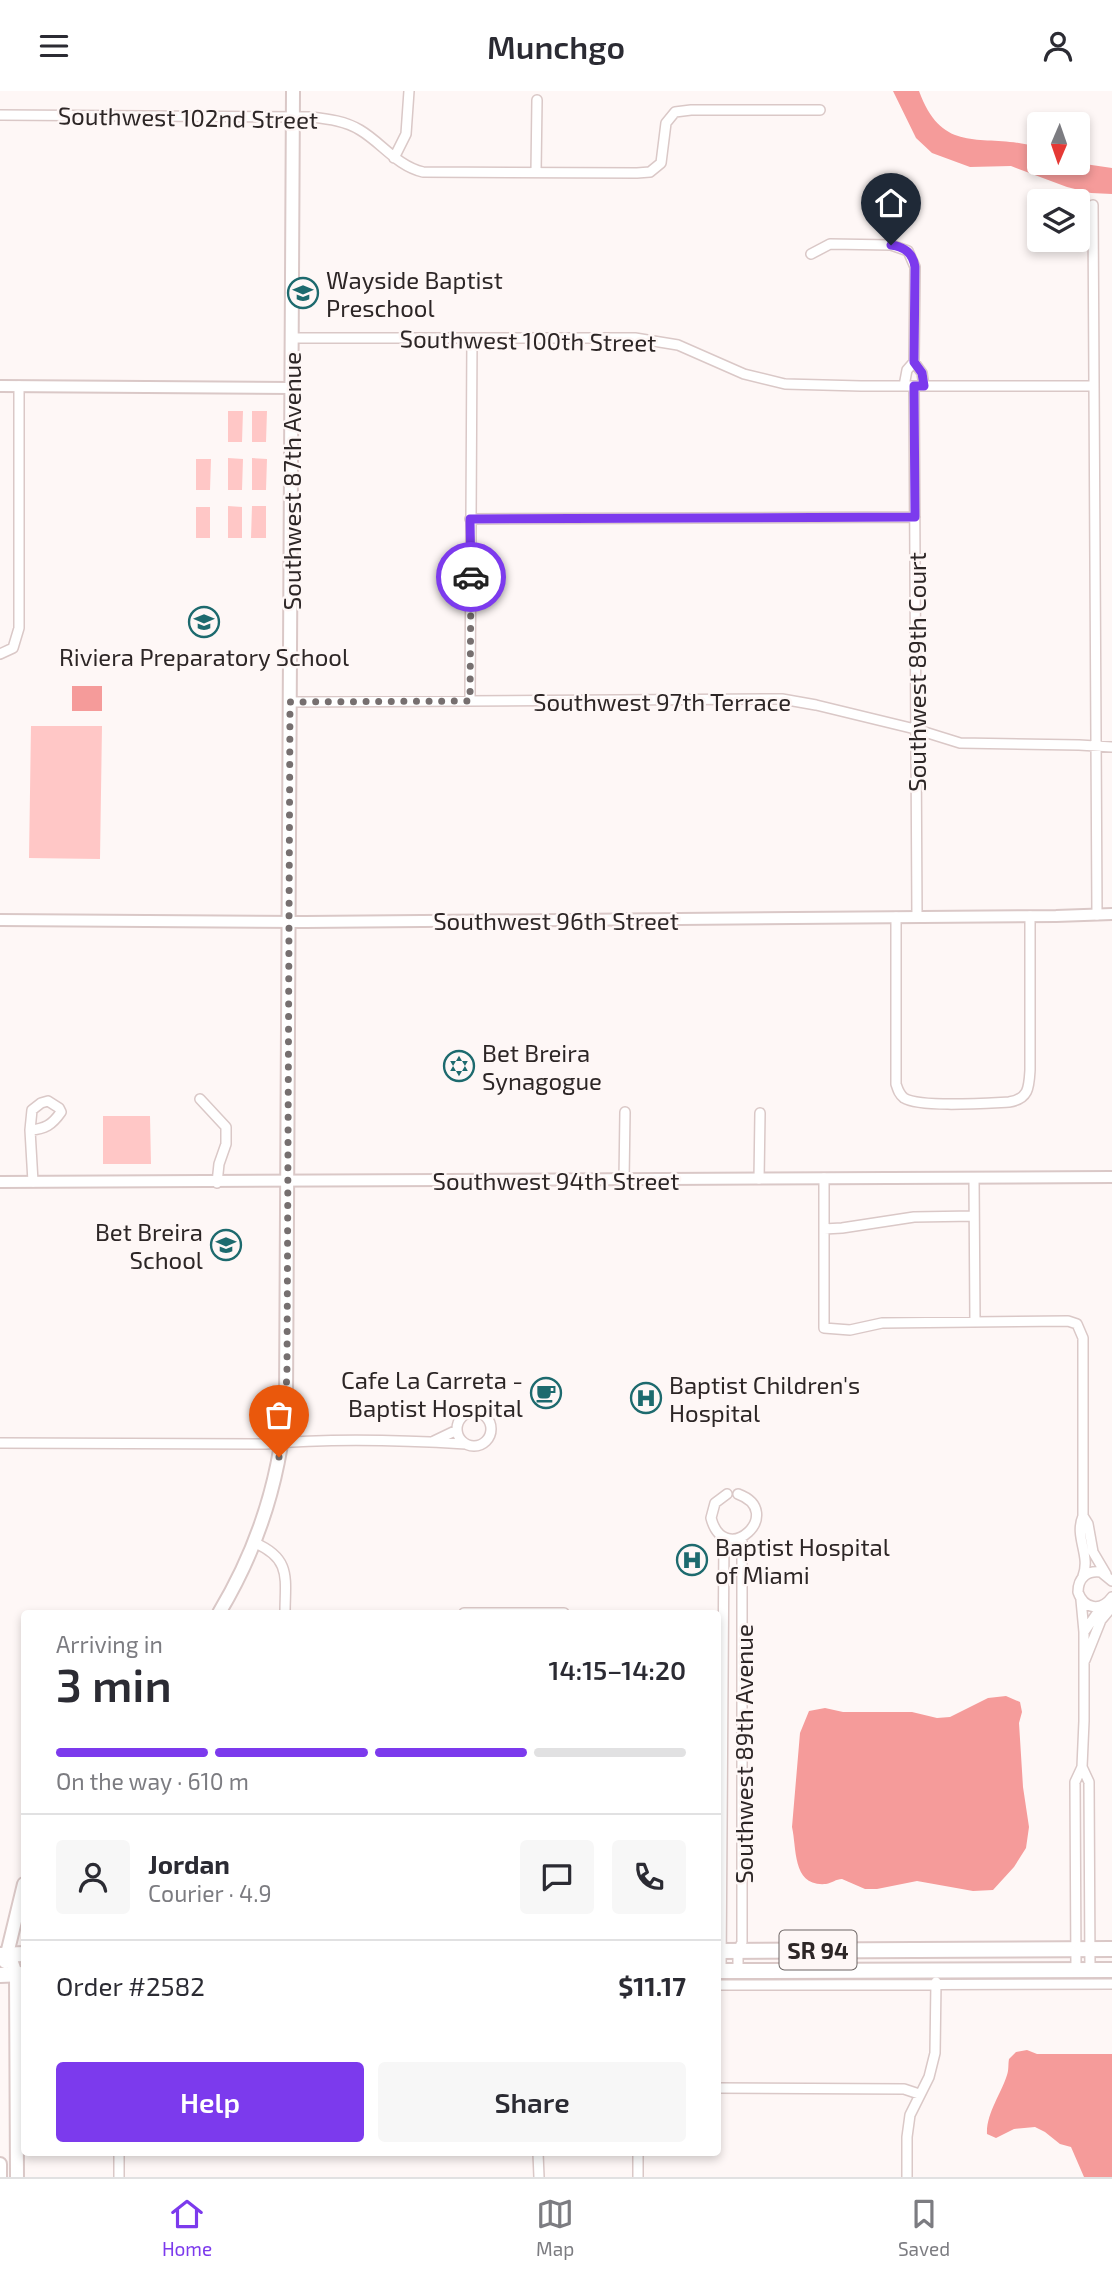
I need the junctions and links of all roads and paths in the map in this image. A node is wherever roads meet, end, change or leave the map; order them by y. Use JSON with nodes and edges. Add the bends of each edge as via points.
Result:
{"nodes":[{"id":1,"x":293,"y":91,"type":"edge"},
{"id":2,"x":409,"y":91,"type":"edge"},
{"id":3,"x":537,"y":100,"type":"dead end"},
{"id":4,"x":820,"y":110,"type":"dead end"},
{"id":5,"x":0,"y":115,"type":"edge"},
{"id":6,"x":293,"y":118,"type":"junction"},
{"id":7,"x":394,"y":158,"type":"junction"},
{"id":8,"x":536,"y":172,"type":"junction"},
{"id":9,"x":1093,"y":205,"type":"dead end"},
{"id":10,"x":811,"y":254,"type":"dead end"},
{"id":11,"x":292,"y":338,"type":"junction"},
{"id":12,"x":472,"y":338,"type":"junction"},
{"id":13,"x":914,"y":362,"type":"junction"},
{"id":14,"x":0,"y":386,"type":"edge"},
{"id":15,"x":19,"y":386,"type":"junction"},
{"id":16,"x":914,"y":386,"type":"junction"},
{"id":17,"x":1092,"y":386,"type":"junction"},
{"id":18,"x":292,"y":388,"type":"junction"},
{"id":19,"x":915,"y":517,"type":"junction"},
{"id":20,"x":470,"y":519,"type":"junction"},
{"id":21,"x":0,"y":654,"type":"edge"},
{"id":22,"x":470,"y":701,"type":"junction"},
{"id":23,"x":290,"y":702,"type":"junction"},
{"id":24,"x":915,"y":729,"type":"junction"},
{"id":25,"x":1096,"y":745,"type":"junction"},
{"id":26,"x":1112,"y":747,"type":"edge"},
{"id":27,"x":1112,"y":913,"type":"edge"},
{"id":28,"x":1097,"y":915,"type":"junction"},
{"id":29,"x":1030,"y":916,"type":"junction"},
{"id":30,"x":896,"y":917,"type":"junction"},
{"id":31,"x":917,"y":917,"type":"junction"},
{"id":32,"x":0,"y":920,"type":"edge"},
{"id":33,"x":289,"y":921,"type":"junction"},
{"id":34,"x":200,"y":1099,"type":"dead end"},
{"id":35,"x":625,"y":1112,"type":"dead end"},
{"id":36,"x":760,"y":1113,"type":"dead end"},
{"id":37,"x":30,"y":1130,"type":"dead end"},
{"id":38,"x":1112,"y":1177,"type":"edge"},
{"id":39,"x":824,"y":1178,"type":"junction"},
{"id":40,"x":974,"y":1178,"type":"junction"},
{"id":41,"x":759,"y":1179,"type":"junction"},
{"id":42,"x":624,"y":1180,"type":"junction"},
{"id":43,"x":0,"y":1182,"type":"edge"},
{"id":44,"x":33,"y":1182,"type":"junction"},
{"id":45,"x":287,"y":1182,"type":"junction"},
{"id":46,"x":217,"y":1183,"type":"junction"},
{"id":47,"x":974,"y":1216,"type":"junction"},
{"id":48,"x":824,"y":1229,"type":"junction"},
{"id":49,"x":975,"y":1322,"type":"junction"},
{"id":50,"x":457,"y":1430,"type":"junction"},
{"id":51,"x":434,"y":1441,"type":"junction"},
{"id":52,"x":0,"y":1443,"type":"edge"},
{"id":53,"x":282,"y":1443,"type":"junction"},
{"id":54,"x":466,"y":1444,"type":"junction"},
{"id":55,"x":727,"y":1494,"type":"dead end"},
{"id":56,"x":738,"y":1494,"type":"dead end"},
{"id":57,"x":1083,"y":1516,"type":"junction"},
{"id":58,"x":724,"y":1537,"type":"junction"},
{"id":59,"x":742,"y":1537,"type":"junction"},
{"id":60,"x":255,"y":1543,"type":"junction"},
{"id":61,"x":1083,"y":1576,"type":"junction"},
{"id":62,"x":1109,"y":1578,"type":"edge"},
{"id":63,"x":1112,"y":1597,"type":"edge"},
{"id":64,"x":1081,"y":1600,"type":"junction"},
{"id":65,"x":1107,"y":1606,"type":"edge"},
{"id":66,"x":221,"y":1610,"type":"edge"},
{"id":67,"x":285,"y":1610,"type":"edge"},
{"id":68,"x":1084,"y":1632,"type":"junction"},
{"id":69,"x":1084,"y":1661,"type":"junction"},
{"id":70,"x":1082,"y":1767,"type":"junction"},
{"id":71,"x":721,"y":1785,"type":"edge"},
{"id":72,"x":21,"y":1894,"type":"edge"},
{"id":73,"x":1112,"y":1949,"type":"edge"},
{"id":74,"x":919,"y":1950,"type":"junction"},
{"id":75,"x":1083,"y":1950,"type":"junction"},
{"id":76,"x":721,"y":1951,"type":"edge"},
{"id":77,"x":738,"y":1951,"type":"junction"},
{"id":78,"x":4,"y":1954,"type":"edge"},
{"id":79,"x":1083,"y":1970,"type":"junction"},
{"id":80,"x":1112,"y":1970,"type":"edge"},
{"id":81,"x":738,"y":1971,"type":"junction"},
{"id":82,"x":0,"y":1974,"type":"edge"},
{"id":83,"x":20,"y":1974,"type":"edge"},
{"id":84,"x":721,"y":1975,"type":"edge"},
{"id":85,"x":721,"y":1975,"type":"edge"},
{"id":86,"x":936,"y":1977,"type":"junction"},
{"id":87,"x":1112,"y":1984,"type":"edge"},
{"id":88,"x":721,"y":2088,"type":"edge"},
{"id":89,"x":919,"y":2094,"type":"junction"},
{"id":90,"x":119,"y":2156,"type":"edge"},
{"id":91,"x":538,"y":2156,"type":"edge"},
{"id":92,"x":638,"y":2156,"type":"edge"},
{"id":93,"x":0,"y":2164,"type":"edge"},
{"id":94,"x":0,"y":2177,"type":"edge"},
{"id":95,"x":17,"y":2177,"type":"edge"},
{"id":96,"x":119,"y":2177,"type":"edge"},
{"id":97,"x":539,"y":2177,"type":"edge"},
{"id":98,"x":638,"y":2177,"type":"edge"},
{"id":99,"x":907,"y":2177,"type":"edge"}],
"edges":[{"from":1,"to":6,"type":"main road","name":"Southwest 87th Avenue"},
{"from":2,"to":7,"type":"street","via":[[408,127]]},
{"from":3,"to":8,"type":"street"},
{"from":4,"to":8,"type":"street","name":"Southwest 102nd Street","via":[[675,113],[666,123],[661,163],[655,170]]},
{"from":5,"to":6,"type":"street","name":"Southwest 102nd Street"},
{"from":6,"to":7,"type":"street","name":"Southwest 102nd Street","via":[[351,125]]},
{"from":6,"to":11,"type":"main road","name":"Southwest 87th Avenue"},
{"from":7,"to":8,"type":"street","name":"Southwest 102nd Street","via":[[430,173]]},
{"from":9,"to":17,"type":"street"},
{"from":10,"to":13,"type":"street","via":[[830,244],[891,245],[911,254],[915,267]]},
{"from":11,"to":12,"type":"street","name":"Southwest 100th Street"},
{"from":11,"to":18,"type":"main road","name":"Southwest 87th Avenue"},
{"from":12,"to":16,"type":"street","name":"Southwest 100th Street","via":[[652,339],[774,382]]},
{"from":12,"to":20,"type":"street"},
{"from":13,"to":16,"type":"street","via":[[907,370]]},
{"from":13,"to":16,"type":"street","via":[[922,373]]},
{"from":14,"to":15,"type":"street"},
{"from":15,"to":18,"type":"street"},
{"from":15,"to":21,"type":"street","via":[[19,628],[13,648]]},
{"from":16,"to":17,"type":"street","name":"Southwest 100th Street"},
{"from":16,"to":19,"type":"street","name":"Southwest 89th Court"},
{"from":17,"to":25,"type":"street"},
{"from":18,"to":23,"type":"main road","name":"Southwest 87th Avenue"},
{"from":19,"to":20,"type":"street"},
{"from":19,"to":24,"type":"street","name":"Southwest 89th Court"},
{"from":20,"to":22,"type":"street"},
{"from":22,"to":23,"type":"street","name":"Southwest 97th Terrace"},
{"from":22,"to":24,"type":"street","name":"Southwest 97th Terrace","via":[[782,699]]},
{"from":23,"to":33,"type":"main road","name":"Southwest 87th Avenue"},
{"from":24,"to":25,"type":"street","name":"Southwest 97th Terrace","via":[[969,744]]},
{"from":24,"to":31,"type":"street","name":"Southwest 89th Court"},
{"from":25,"to":26,"type":"street","name":"Southwest 97th Terrace"},
{"from":25,"to":28,"type":"street"},
{"from":27,"to":28,"type":"street","name":"Southwest 96th Street"},
{"from":28,"to":29,"type":"street","name":"Southwest 96th Street"},
{"from":29,"to":30,"type":"street","via":[[1030,1080],[1021,1099],[1003,1103],[926,1103],[902,1096],[896,1080]]},
{"from":29,"to":31,"type":"street","name":"Southwest 96th Street"},
{"from":30,"to":31,"type":"street","name":"Southwest 96th Street"},
{"from":30,"to":33,"type":"street","name":"Southwest 96th Street"},
{"from":32,"to":33,"type":"street","name":"Southwest 96th Street"},
{"from":33,"to":45,"type":"main road","name":"Southwest 87th Avenue"},
{"from":34,"to":46,"type":"street","via":[[226,1127]]},
{"from":35,"to":42,"type":"street"},
{"from":36,"to":41,"type":"street"},
{"from":37,"to":44,"type":"street"},
{"from":38,"to":40,"type":"street","name":"Southwest 94th Street"},
{"from":39,"to":40,"type":"street","name":"Southwest 94th Street"},
{"from":39,"to":41,"type":"street","name":"Southwest 94th Street"},
{"from":39,"to":48,"type":"street"},
{"from":40,"to":47,"type":"street"},
{"from":41,"to":42,"type":"street","name":"Southwest 94th Street"},
{"from":42,"to":45,"type":"street","name":"Southwest 94th Street"},
{"from":43,"to":44,"type":"street","name":"Southwest 94th Street"},
{"from":44,"to":46,"type":"street","name":"Southwest 94th Street"},
{"from":45,"to":46,"type":"street","name":"Southwest 94th Street"},
{"from":45,"to":53,"type":"main road","name":"Southwest 87th Avenue"},
{"from":47,"to":48,"type":"street","via":[[914,1217]]},
{"from":47,"to":49,"type":"street"},
{"from":48,"to":49,"type":"street","via":[[824,1328]]},
{"from":49,"to":57,"type":"street","via":[[1077,1324],[1083,1338]]},
{"from":50,"to":51,"type":"street"},
{"from":50,"to":54,"type":"street"},
{"from":50,"to":54,"type":"street","via":[[468,1413],[488,1419],[491,1430],[487,1440],[477,1446]]},
{"from":51,"to":53,"type":"street"},
{"from":51,"to":54,"type":"street"},
{"from":52,"to":53,"type":"street"},
{"from":53,"to":60,"type":"main road","name":"Southwest 87th Avenue"},
{"from":55,"to":58,"type":"street","name":"Southwest 89th Avenue","via":[[715,1503],[711,1518]]},
{"from":56,"to":59,"type":"street","via":[[751,1501],[756,1514],[753,1528]]},
{"from":57,"to":61,"type":"street","via":[[1080,1531],[1087,1562]]},
{"from":57,"to":62,"type":"street","via":[[1093,1552]]},
{"from":58,"to":59,"type":"street"},
{"from":58,"to":71,"type":"street","name":"Southwest 89th Avenue"},
{"from":59,"to":77,"type":"street","name":"Southwest 89th Avenue","via":[[742,1941]]},
{"from":60,"to":66,"type":"main road","name":"Southwest 87th Avenue"},
{"from":60,"to":67,"type":"street","via":[[282,1563]]},
{"from":61,"to":62,"type":"street","via":[[1094,1571]]},
{"from":61,"to":64,"type":"street","via":[[1078,1586]]},
{"from":63,"to":65,"type":"street"},
{"from":64,"to":65,"type":"street","via":[[1089,1606]]},
{"from":64,"to":68,"type":"street"},
{"from":65,"to":68,"type":"street"},
{"from":65,"to":69,"type":"street"},
{"from":68,"to":69,"type":"street"},
{"from":69,"to":70,"type":"street"},
{"from":70,"to":75,"type":"street","via":[[1089,1782]]},
{"from":70,"to":75,"type":"street","via":[[1075,1782]]},
{"from":72,"to":78,"type":"main road"},
{"from":73,"to":75,"type":"main road","number":"SR 94"},
{"from":74,"to":75,"type":"main road","number":"SR 94"},
{"from":74,"to":77,"type":"main road","number":"SR 94"},
{"from":74,"to":86,"type":"main road","via":[[932,1962]]},
{"from":75,"to":79,"type":"street"},
{"from":76,"to":77,"type":"main road","number":"SR 94"},
{"from":77,"to":81,"type":"street","name":"Southwest 89th Avenue"},
{"from":78,"to":82,"type":"main road"},
{"from":78,"to":83,"type":"main road"},
{"from":79,"to":80,"type":"main road","number":"SR 94"},
{"from":79,"to":86,"type":"main road","number":"SR 94"},
{"from":81,"to":85,"type":"main road","number":"SR 94"},
{"from":81,"to":86,"type":"main road","number":"SR 94"},
{"from":82,"to":83,"type":"main road"},
{"from":83,"to":95,"type":"main road"},
{"from":84,"to":86,"type":"street"},
{"from":86,"to":87,"type":"street"},
{"from":86,"to":89,"type":"street","via":[[935,2053]]},
{"from":88,"to":89,"type":"street","via":[[904,2089]]},
{"from":89,"to":99,"type":"street","via":[[908,2122]]},
{"from":90,"to":96,"type":"street"},
{"from":91,"to":97,"type":"street"},
{"from":92,"to":98,"type":"street"},
{"from":93,"to":94,"type":"main road"}]}
